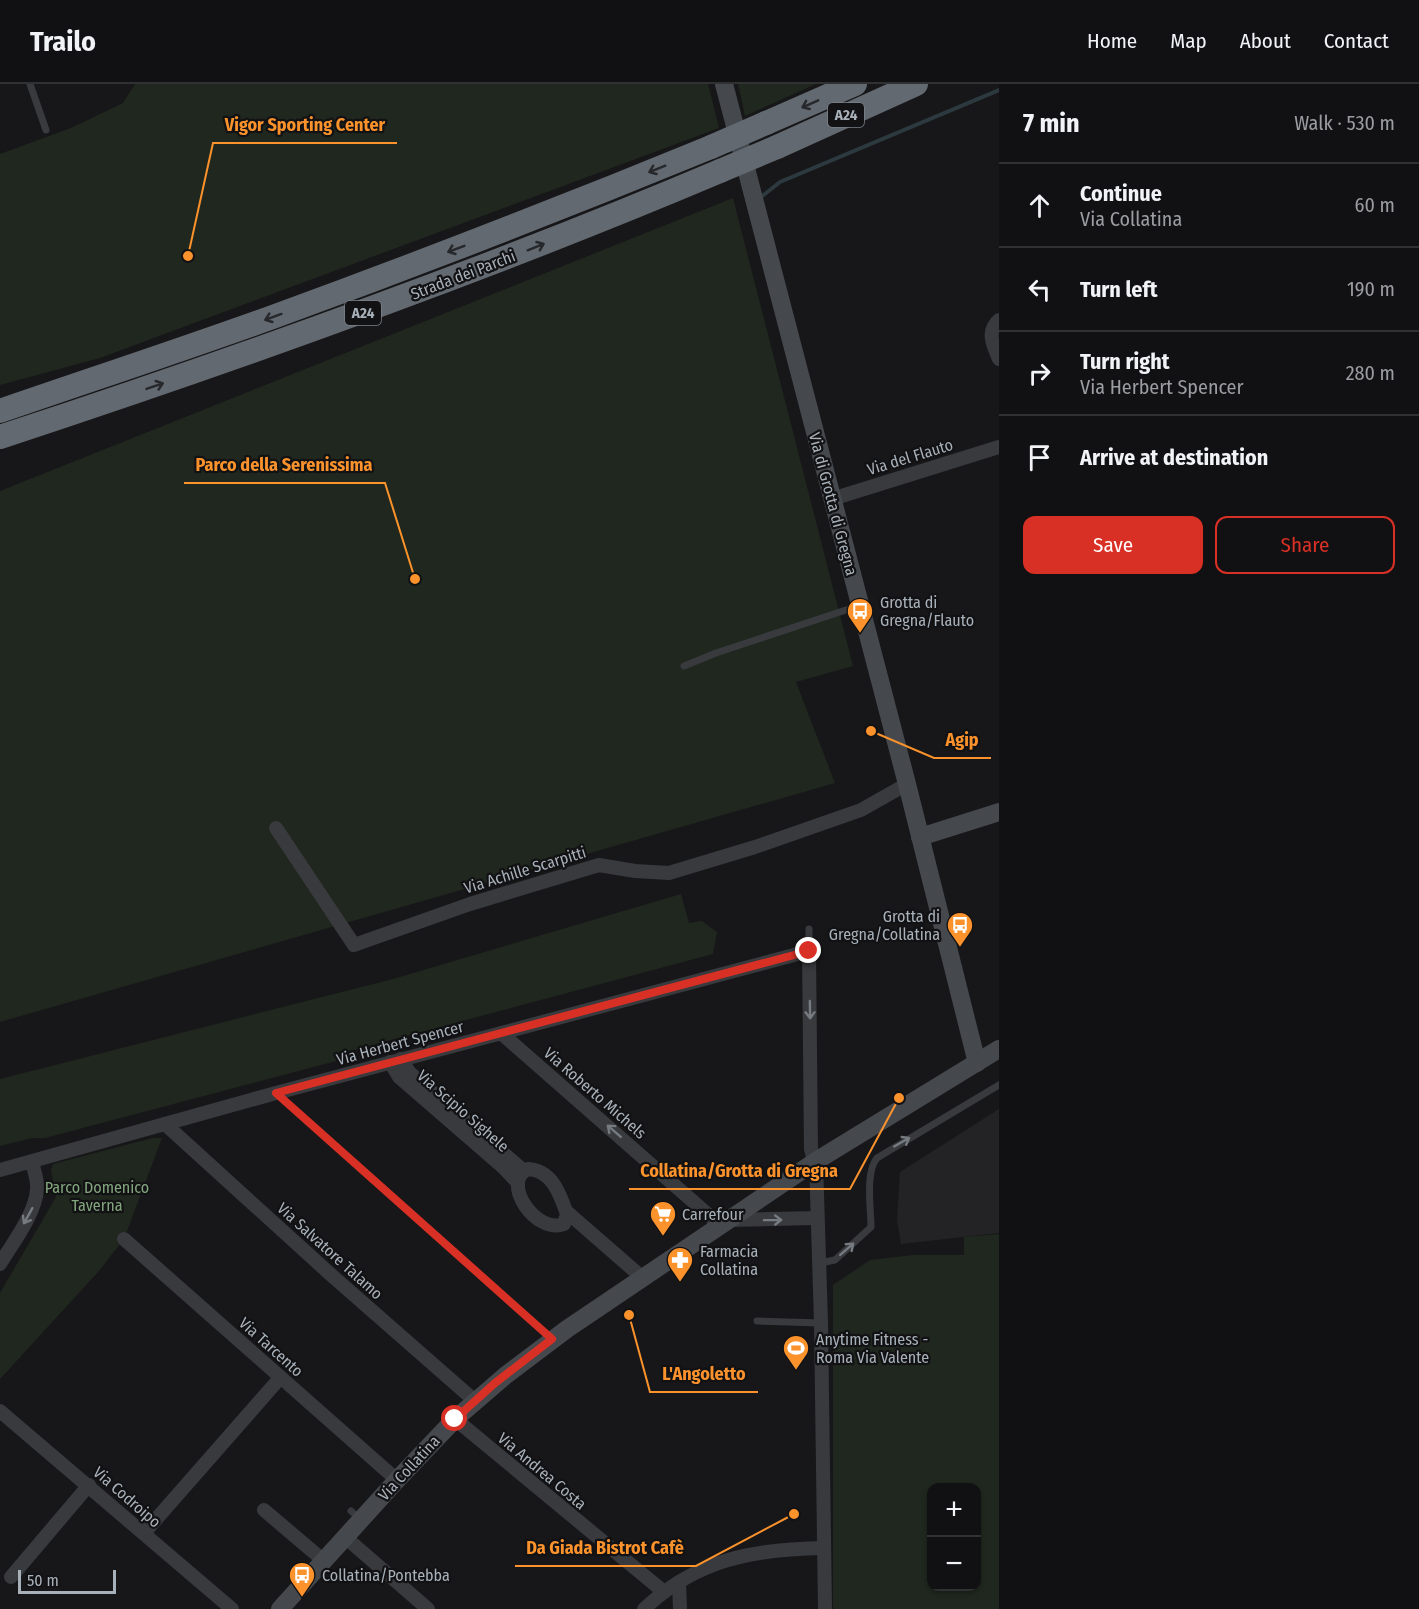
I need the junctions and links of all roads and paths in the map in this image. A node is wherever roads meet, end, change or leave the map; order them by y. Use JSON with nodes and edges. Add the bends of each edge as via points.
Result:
{"nodes":[{"id":1,"x":30,"y":84,"type":"edge"},
{"id":2,"x":724,"y":84,"type":"edge"},
{"id":3,"x":855,"y":84,"type":"edge"},
{"id":4,"x":916,"y":84,"type":"edge"},
{"id":5,"x":46,"y":129,"type":"dead end"},
{"id":6,"x":999,"y":320,"type":"edge"},
{"id":7,"x":999,"y":359,"type":"edge"},
{"id":8,"x":66,"y":388,"type":"junction"},
{"id":9,"x":125,"y":396,"type":"junction"},
{"id":10,"x":0,"y":404,"type":"edge"},
{"id":11,"x":0,"y":411,"type":"edge"},
{"id":12,"x":0,"y":437,"type":"edge"},
{"id":13,"x":999,"y":447,"type":"edge"},
{"id":14,"x":0,"y":450,"type":"edge"},
{"id":15,"x":832,"y":499,"type":"junction"},
{"id":16,"x":860,"y":606,"type":"junction"},
{"id":17,"x":684,"y":666,"type":"dead end"},
{"id":18,"x":907,"y":784,"type":"junction"},
{"id":19,"x":999,"y":812,"type":"edge"},
{"id":20,"x":276,"y":828,"type":"dead end"},
{"id":21,"x":920,"y":837,"type":"junction"},
{"id":22,"x":809,"y":928,"type":"dead end"},
{"id":23,"x":809,"y":951,"type":"junction"},
{"id":24,"x":501,"y":1033,"type":"junction"},
{"id":25,"x":999,"y":1049,"type":"edge"},
{"id":26,"x":396,"y":1061,"type":"junction"},
{"id":27,"x":977,"y":1063,"type":"junction"},
{"id":28,"x":999,"y":1087,"type":"edge"},
{"id":29,"x":276,"y":1093,"type":"junction"},
{"id":30,"x":165,"y":1124,"type":"junction"},
{"id":31,"x":816,"y":1161,"type":"junction"},
{"id":32,"x":32,"y":1162,"type":"junction"},
{"id":33,"x":0,"y":1170,"type":"edge"},
{"id":34,"x":521,"y":1177,"type":"junction"},
{"id":35,"x":565,"y":1218,"type":"junction"},
{"id":36,"x":817,"y":1218,"type":"junction"},
{"id":37,"x":725,"y":1223,"type":"junction"},
{"id":38,"x":124,"y":1239,"type":"dead end"},
{"id":39,"x":819,"y":1263,"type":"junction"},
{"id":40,"x":0,"y":1264,"type":"edge"},
{"id":41,"x":640,"y":1281,"type":"junction"},
{"id":42,"x":757,"y":1321,"type":"dead end"},
{"id":43,"x":821,"y":1323,"type":"junction"},
{"id":44,"x":552,"y":1339,"type":"junction"},
{"id":45,"x":280,"y":1378,"type":"junction"},
{"id":46,"x":475,"y":1401,"type":"junction"},
{"id":47,"x":0,"y":1411,"type":"edge"},
{"id":48,"x":455,"y":1419,"type":"junction"},
{"id":49,"x":397,"y":1480,"type":"junction"},
{"id":50,"x":89,"y":1485,"type":"junction"},
{"id":51,"x":264,"y":1510,"type":"dead end"},
{"id":52,"x":144,"y":1533,"type":"junction"},
{"id":53,"x":345,"y":1537,"type":"junction"},
{"id":54,"x":824,"y":1548,"type":"junction"},
{"id":55,"x":324,"y":1561,"type":"junction"},
{"id":56,"x":11,"y":1577,"type":"dead end"},
{"id":57,"x":679,"y":1582,"type":"junction"},
{"id":58,"x":664,"y":1592,"type":"junction"},
{"id":59,"x":232,"y":1609,"type":"edge"},
{"id":60,"x":280,"y":1609,"type":"edge"},
{"id":61,"x":428,"y":1609,"type":"edge"},
{"id":62,"x":644,"y":1609,"type":"edge"},
{"id":63,"x":680,"y":1609,"type":"edge"},
{"id":64,"x":825,"y":1609,"type":"edge"}],
"edges":[{"from":1,"to":5,"type":"lane"},
{"from":2,"to":15,"type":"street","name":"Via di Grotta di Gregna"},
{"from":3,"to":8,"type":"highway","name":"Strada dei Parchi","number":"A24","one_way":true,"bridge":true,"via":[[533,219]]},
{"from":9,"to":4,"type":"highway","name":"Strada dei Parchi","number":"A24","one_way":true,"bridge":true,"via":[[388,304],[570,233]]},
{"from":6,"to":7,"type":"street","via":[[991,335]]},
{"from":8,"to":10,"type":"highway"},
{"from":8,"to":11,"type":"highway","name":"Strada dei Parchi","number":"A24"},
{"from":9,"to":12,"type":"highway","name":"Strada dei Parchi","number":"A24"},
{"from":9,"to":14,"type":"highway"},
{"from":13,"to":15,"type":"street","name":"Via del Flauto"},
{"from":15,"to":16,"type":"street","name":"Via di Grotta di Gregna"},
{"from":16,"to":17,"type":"lane"},
{"from":16,"to":18,"type":"street","name":"Via di Grotta di Gregna"},
{"from":18,"to":20,"type":"street","name":"Via Achille Scarpitti","via":[[861,810],[669,873],[599,865],[354,945]]},
{"from":18,"to":21,"type":"street","name":"Via di Grotta di Gregna"},
{"from":19,"to":21,"type":"street"},
{"from":21,"to":27,"type":"street","name":"Via di Grotta di Gregna"},
{"from":22,"to":23,"type":"lane"},
{"from":23,"to":24,"type":"street","name":"Via Herbert Spencer"},
{"from":23,"to":31,"type":"street","one_way":true,"via":[[811,1149]]},
{"from":24,"to":26,"type":"street","name":"Via Herbert Spencer"},
{"from":37,"to":24,"type":"street","name":"Via Roberto Michels","one_way":true},
{"from":25,"to":27,"type":"street","name":"Via Collatina"},
{"from":26,"to":29,"type":"street","name":"Via Herbert Spencer"},
{"from":26,"to":34,"type":"street","name":"Via Scipio Sighele","via":[[399,1077],[504,1168]]},
{"from":27,"to":31,"type":"street","name":"Via Collatina"},
{"from":39,"to":28,"type":"lane","one_way":true,"via":[[835,1260],[871,1227],[870,1172],[877,1158]]},
{"from":29,"to":30,"type":"street","name":"Via Herbert Spencer"},
{"from":29,"to":44,"type":"lane"},
{"from":30,"to":32,"type":"street","name":"Via Herbert Spencer"},
{"from":30,"to":46,"type":"street","name":"Via Salvatore Talamo"},
{"from":31,"to":36,"type":"street"},
{"from":31,"to":37,"type":"street","name":"Via Collatina"},
{"from":32,"to":33,"type":"street","name":"Via Herbert Spencer"},
{"from":32,"to":40,"type":"street","one_way":true,"via":[[36,1198]]},
{"from":34,"to":35,"type":"street","name":"Via Scipio Sighele","via":[[536,1170],[548,1176]]},
{"from":34,"to":35,"type":"street","name":"Via Scipio Sighele","via":[[520,1197],[534,1216],[550,1225]]},
{"from":35,"to":41,"type":"street","name":"Via Scipio Sighele"},
{"from":37,"to":36,"type":"street","one_way":true},
{"from":36,"to":39,"type":"street"},
{"from":37,"to":41,"type":"street","name":"Via Collatina"},
{"from":38,"to":45,"type":"street","name":"Via Tarcento"},
{"from":39,"to":43,"type":"street"},
{"from":41,"to":44,"type":"street","name":"Via Collatina"},
{"from":42,"to":43,"type":"lane"},
{"from":43,"to":54,"type":"street"},
{"from":44,"to":46,"type":"street","name":"Via Collatina"},
{"from":45,"to":49,"type":"street","name":"Via Tarcento"},
{"from":45,"to":52,"type":"street"},
{"from":46,"to":48,"type":"street","name":"Via Collatina"},
{"from":47,"to":50,"type":"street","name":"Via Codroipo"},
{"from":48,"to":49,"type":"street","name":"Via Collatina"},
{"from":48,"to":58,"type":"street","name":"Via Andrea Costa"},
{"from":49,"to":53,"type":"street","name":"Via Collatina","via":[[356,1515]]},
{"from":50,"to":52,"type":"street","name":"Via Codroipo"},
{"from":50,"to":56,"type":"street"},
{"from":51,"to":55,"type":"street"},
{"from":52,"to":59,"type":"street","name":"Via Codroipo"},
{"from":53,"to":55,"type":"street","name":"Via Collatina"},
{"from":53,"to":61,"type":"street"},
{"from":54,"to":57,"type":"street","via":[[746,1554]]},
{"from":54,"to":64,"type":"street"},
{"from":55,"to":60,"type":"street","name":"Via Collatina"},
{"from":57,"to":58,"type":"street"},
{"from":57,"to":63,"type":"street"},
{"from":58,"to":62,"type":"street"}]}
